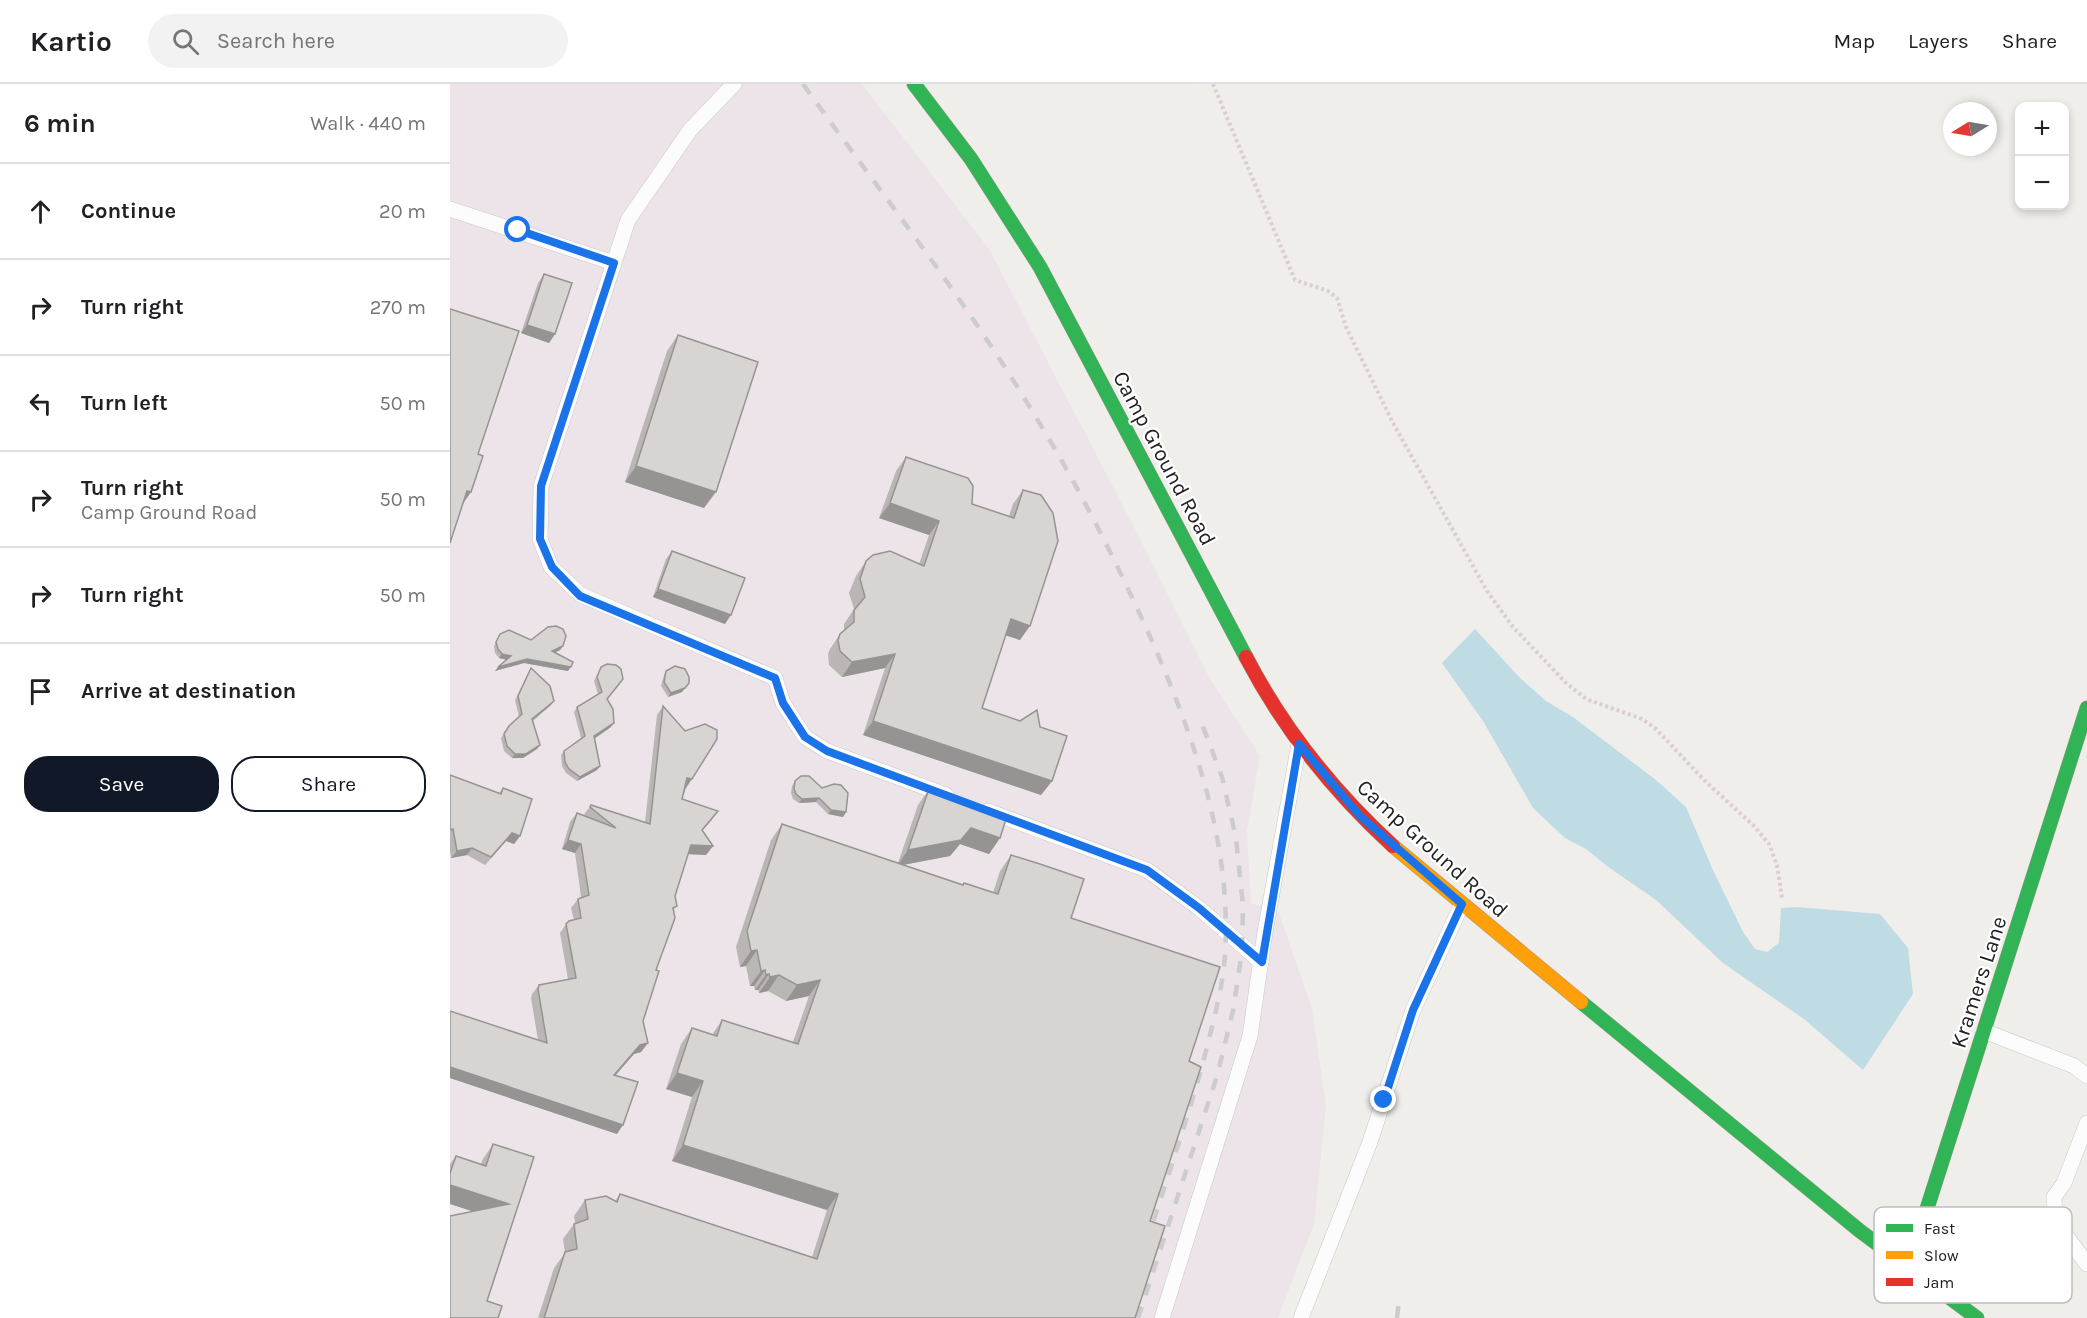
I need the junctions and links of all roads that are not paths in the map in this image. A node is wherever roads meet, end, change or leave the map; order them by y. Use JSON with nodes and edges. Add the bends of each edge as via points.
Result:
{"nodes":[{"id":1,"x":734,"y":84,"type":"edge"},
{"id":2,"x":914,"y":84,"type":"edge"},
{"id":3,"x":450,"y":209,"type":"edge"},
{"id":4,"x":614,"y":263,"type":"junction"},
{"id":5,"x":2087,"y":708,"type":"edge"},
{"id":6,"x":1299,"y":744,"type":"junction"},
{"id":7,"x":1462,"y":904,"type":"junction"},
{"id":8,"x":1262,"y":962,"type":"junction"},
{"id":9,"x":1984,"y":1031,"type":"junction"},
{"id":10,"x":2087,"y":1076,"type":"edge"},
{"id":11,"x":2087,"y":1123,"type":"edge"},
{"id":12,"x":1928,"y":1207,"type":"edge"},
{"id":13,"x":2054,"y":1207,"type":"edge"},
{"id":14,"x":1874,"y":1242,"type":"edge"},
{"id":15,"x":2072,"y":1244,"type":"edge"},
{"id":16,"x":2087,"y":1264,"type":"edge"},
{"id":17,"x":1956,"y":1303,"type":"edge"},
{"id":18,"x":1162,"y":1318,"type":"edge"},
{"id":19,"x":1301,"y":1318,"type":"edge"},
{"id":20,"x":1977,"y":1318,"type":"edge"}],
"edges":[{"from":1,"to":4,"type":"lane","via":[[690,130],[628,220]]},
{"from":2,"to":6,"type":"street","name":"Camp Ground Road","via":[[971,159],[1040,267],[1254,673]]},
{"from":3,"to":4,"type":"lane"},
{"from":4,"to":8,"type":"lane","via":[[541,486],[540,539],[552,567],[580,596],[775,678],[783,703],[805,737],[827,751],[1147,870]]},
{"from":5,"to":9,"type":"street","name":"Kramers Lane"},
{"from":6,"to":7,"type":"street","name":"Camp Ground Road","via":[[1360,816]]},
{"from":6,"to":8,"type":"lane"},
{"from":7,"to":14,"type":"street","name":"Camp Ground Road"},
{"from":7,"to":19,"type":"lane","via":[[1413,1010],[1370,1142]]},
{"from":8,"to":18,"type":"lane","via":[[1250,1036]]},
{"from":9,"to":10,"type":"lane","via":[[2074,1066]]},
{"from":9,"to":12,"type":"street","name":"Kramers Lane"},
{"from":11,"to":13,"type":"lane","via":[[2064,1183],[2054,1197]]},
{"from":15,"to":16,"type":"lane"},
{"from":17,"to":20,"type":"street","name":"Camp Ground Road"}]}
